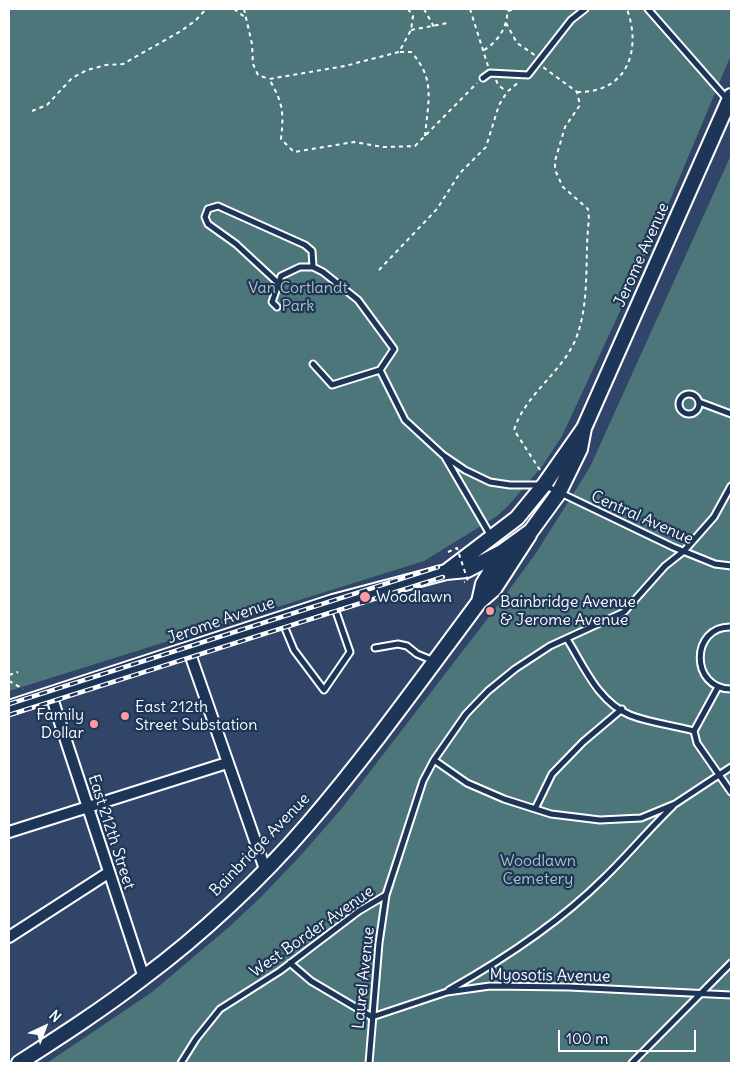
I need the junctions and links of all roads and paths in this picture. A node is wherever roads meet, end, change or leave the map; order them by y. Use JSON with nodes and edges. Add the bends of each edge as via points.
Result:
{"nodes":[{"id":1,"x":206,"y":9,"type":"edge"},
{"id":2,"x":234,"y":9,"type":"edge"},
{"id":3,"x":244,"y":9,"type":"edge"},
{"id":4,"x":408,"y":9,"type":"edge"},
{"id":5,"x":424,"y":9,"type":"edge"},
{"id":6,"x":470,"y":9,"type":"edge"},
{"id":7,"x":514,"y":9,"type":"edge"},
{"id":8,"x":585,"y":9,"type":"edge"},
{"id":9,"x":627,"y":9,"type":"edge"},
{"id":10,"x":648,"y":9,"type":"edge"},
{"id":11,"x":507,"y":10,"type":"edge"},
{"id":12,"x":246,"y":18,"type":"junction"},
{"id":13,"x":506,"y":22,"type":"junction"},
{"id":14,"x":448,"y":23,"type":"dead end"},
{"id":15,"x":434,"y":27,"type":"junction"},
{"id":16,"x":411,"y":30,"type":"junction"},
{"id":17,"x":483,"y":50,"type":"junction"},
{"id":18,"x":529,"y":51,"type":"dead end"},
{"id":19,"x":399,"y":52,"type":"junction"},
{"id":20,"x":537,"y":62,"type":"junction"},
{"id":21,"x":492,"y":73,"type":"junction"},
{"id":22,"x":528,"y":75,"type":"junction"},
{"id":23,"x":483,"y":78,"type":"joint"},
{"id":24,"x":269,"y":79,"type":"junction"},
{"id":25,"x":507,"y":92,"type":"junction"},
{"id":26,"x":577,"y":92,"type":"junction"},
{"id":27,"x":730,"y":99,"type":"edge"},
{"id":28,"x":32,"y":110,"type":"dead end"},
{"id":29,"x":426,"y":136,"type":"junction"},
{"id":30,"x":313,"y":267,"type":"junction"},
{"id":31,"x":379,"y":270,"type":"dead end"},
{"id":32,"x":278,"y":283,"type":"junction"},
{"id":33,"x":277,"y":307,"type":"dead end"},
{"id":34,"x":313,"y":364,"type":"dead end"},
{"id":35,"x":380,"y":370,"type":"junction"},
{"id":36,"x":699,"y":402,"type":"dead end"},
{"id":37,"x":731,"y":414,"type":"edge"},
{"id":38,"x":584,"y":428,"type":"junction"},
{"id":39,"x":443,"y":455,"type":"junction"},
{"id":40,"x":541,"y":470,"type":"dead end"},
{"id":41,"x":544,"y":485,"type":"junction"},
{"id":42,"x":731,"y":486,"type":"edge"},
{"id":43,"x":558,"y":494,"type":"junction"},
{"id":44,"x":531,"y":531,"type":"junction"},
{"id":45,"x":492,"y":538,"type":"junction"},
{"id":46,"x":684,"y":551,"type":"junction"},
{"id":47,"x":448,"y":552,"type":"dead end"},
{"id":48,"x":502,"y":552,"type":"junction"},
{"id":49,"x":731,"y":566,"type":"edge"},
{"id":50,"x":446,"y":572,"type":"junction"},
{"id":51,"x":464,"y":582,"type":"dead end"},
{"id":52,"x":332,"y":602,"type":"junction"},
{"id":53,"x":479,"y":602,"type":"junction"},
{"id":54,"x":281,"y":620,"type":"junction"},
{"id":55,"x":731,"y":627,"type":"edge"},
{"id":56,"x":567,"y":639,"type":"junction"},
{"id":57,"x":375,"y":648,"type":"dead end"},
{"id":58,"x":189,"y":651,"type":"junction"},
{"id":59,"x":435,"y":661,"type":"junction"},
{"id":60,"x":18,"y":672,"type":"dead end"},
{"id":61,"x":9,"y":675,"type":"edge"},
{"id":62,"x":9,"y":681,"type":"edge"},
{"id":63,"x":718,"y":687,"type":"junction"},
{"id":64,"x":23,"y":689,"type":"dead end"},
{"id":65,"x":731,"y":689,"type":"edge"},
{"id":66,"x":51,"y":695,"type":"junction"},
{"id":67,"x":9,"y":708,"type":"edge"},
{"id":68,"x":622,"y":709,"type":"junction"},
{"id":69,"x":694,"y":731,"type":"junction"},
{"id":70,"x":434,"y":760,"type":"junction"},
{"id":71,"x":227,"y":763,"type":"junction"},
{"id":72,"x":731,"y":767,"type":"edge"},
{"id":73,"x":720,"y":773,"type":"junction"},
{"id":74,"x":731,"y":792,"type":"edge"},
{"id":75,"x":675,"y":804,"type":"junction"},
{"id":76,"x":88,"y":808,"type":"junction"},
{"id":77,"x":535,"y":808,"type":"junction"},
{"id":78,"x":9,"y":832,"type":"edge"},
{"id":79,"x":266,"y":868,"type":"junction"},
{"id":80,"x":108,"y":873,"type":"junction"},
{"id":81,"x":386,"y":895,"type":"junction"},
{"id":82,"x":9,"y":937,"type":"edge"},
{"id":83,"x":290,"y":963,"type":"junction"},
{"id":84,"x":731,"y":963,"type":"edge"},
{"id":85,"x":144,"y":978,"type":"junction"},
{"id":86,"x":447,"y":992,"type":"junction"},
{"id":87,"x":703,"y":993,"type":"junction"},
{"id":88,"x":731,"y":995,"type":"edge"},
{"id":89,"x":372,"y":1017,"type":"junction"},
{"id":90,"x":18,"y":1063,"type":"edge"},
{"id":91,"x":181,"y":1063,"type":"edge"},
{"id":92,"x":369,"y":1063,"type":"edge"},
{"id":93,"x":632,"y":1063,"type":"edge"}],
"edges":[{"from":1,"to":28,"type":"path","via":[[181,32],[123,64],[87,70],[72,78],[47,105]]},
{"from":2,"to":12,"type":"path"},
{"from":3,"to":12,"type":"path"},
{"from":4,"to":16,"type":"path","via":[[413,16]]},
{"from":5,"to":15,"type":"path"},
{"from":6,"to":17,"type":"path"},
{"from":7,"to":11,"type":"path"},
{"from":8,"to":20,"type":"lane","via":[[571,20]]},
{"from":9,"to":26,"type":"path","via":[[633,38],[630,57],[621,76],[602,89]]},
{"from":10,"to":27,"type":"lane"},
{"from":11,"to":13,"type":"path"},
{"from":12,"to":24,"type":"path","via":[[253,64],[258,75]]},
{"from":13,"to":17,"type":"path","via":[[495,42]]},
{"from":13,"to":18,"type":"path","via":[[517,43]]},
{"from":14,"to":15,"type":"path"},
{"from":15,"to":16,"type":"path"},
{"from":16,"to":19,"type":"path"},
{"from":17,"to":21,"type":"path"},
{"from":19,"to":24,"type":"path","via":[[345,66]]},
{"from":19,"to":29,"type":"path","via":[[411,52],[427,75]]},
{"from":20,"to":22,"type":"lane"},
{"from":20,"to":26,"type":"path"},
{"from":21,"to":22,"type":"lane"},
{"from":21,"to":23,"type":"lane"},
{"from":21,"to":25,"type":"path","via":[[498,85]]},
{"from":22,"to":25,"type":"path"},
{"from":23,"to":29,"type":"path"},
{"from":24,"to":29,"type":"path","via":[[281,99],[282,139],[294,152],[354,142],[383,147],[415,146]]},
{"from":25,"to":31,"type":"path","via":[[493,121],[486,147],[460,173],[437,209]]},
{"from":26,"to":40,"type":"path","via":[[580,105],[565,127],[555,170],[563,186],[588,209],[584,308],[567,354],[526,407],[514,430]]},
{"from":27,"to":38,"type":"main road","name":"Jerome Avenue"},
{"from":30,"to":32,"type":"lane","via":[[300,267],[281,276]]},
{"from":30,"to":32,"type":"lane","via":[[312,251],[305,245],[224,208],[214,206],[208,209],[205,217],[208,224]]},
{"from":30,"to":35,"type":"lane","via":[[358,300],[394,349]]},
{"from":32,"to":33,"type":"lane","via":[[272,302]]},
{"from":34,"to":35,"type":"lane","via":[[332,385]]},
{"from":35,"to":39,"type":"lane","via":[[406,420]]},
{"from":36,"to":37,"type":"lane"},
{"from":38,"to":41,"type":"main road","name":"Jerome Avenue"},
{"from":38,"to":43,"type":"main road","name":"Jerome Avenue","via":[[580,449]]},
{"from":39,"to":41,"type":"lane","via":[[490,482]]},
{"from":39,"to":45,"type":"lane"},
{"from":41,"to":43,"type":"lane","name":"Central Avenue"},
{"from":41,"to":45,"type":"main road","name":"Jerome Avenue","via":[[516,518]]},
{"from":42,"to":46,"type":"lane","name":"West Border Avenue","via":[[714,517]]},
{"from":43,"to":44,"type":"main road","name":"Jerome Avenue"},
{"from":43,"to":46,"type":"lane","name":"Central Avenue"},
{"from":44,"to":48,"type":"main road","name":"Jerome Avenue"},
{"from":44,"to":53,"type":"main road","name":"Bainbridge Avenue","via":[[494,589]]},
{"from":45,"to":48,"type":"main road"},
{"from":45,"to":50,"type":"main road","name":"Jerome Avenue"},
{"from":46,"to":49,"type":"lane","name":"Central Avenue","via":[[715,564]]},
{"from":46,"to":56,"type":"lane","name":"West Border Avenue","via":[[665,566],[624,612]]},
{"from":47,"to":51,"type":"path","bridge":true,"via":[[457,548],[468,581]]},
{"from":48,"to":50,"type":"main road","name":"Jerome Avenue","via":[[468,570]]},
{"from":48,"to":53,"type":"main road","name":"Bainbridge Avenue","via":[[483,584]]},
{"from":50,"to":52,"type":"main road","name":"Jerome Avenue"},
{"from":52,"to":54,"type":"main road","name":"Jerome Avenue"},
{"from":52,"to":54,"type":"lane","via":[[350,652],[324,690],[294,650]]},
{"from":53,"to":59,"type":"main road","name":"Bainbridge Avenue"},
{"from":54,"to":58,"type":"main road","name":"Jerome Avenue"},
{"from":55,"to":63,"type":"lane","via":[[718,629],[709,635],[700,651],[702,672]]},
{"from":56,"to":68,"type":"lane","via":[[592,682]]},
{"from":56,"to":70,"type":"lane","name":"West Border Avenue","via":[[550,646],[488,691],[466,714]]},
{"from":57,"to":59,"type":"lane","via":[[398,644]]},
{"from":58,"to":66,"type":"main road","name":"Jerome Avenue"},
{"from":58,"to":71,"type":"street"},
{"from":59,"to":79,"type":"main road","name":"Bainbridge Avenue","via":[[314,817]]},
{"from":60,"to":61,"type":"path"},
{"from":62,"to":64,"type":"path"},
{"from":63,"to":65,"type":"lane"},
{"from":63,"to":69,"type":"lane"},
{"from":66,"to":67,"type":"main road","name":"Jerome Avenue"},
{"from":66,"to":76,"type":"street","name":"East 212th Street"},
{"from":68,"to":69,"type":"lane","via":[[630,715]]},
{"from":68,"to":77,"type":"lane","via":[[552,774]]},
{"from":69,"to":73,"type":"lane","via":[[697,743]]},
{"from":70,"to":77,"type":"lane","via":[[467,783]]},
{"from":70,"to":81,"type":"lane","name":"West Border Avenue","via":[[414,805]]},
{"from":71,"to":76,"type":"street"},
{"from":71,"to":79,"type":"street"},
{"from":72,"to":73,"type":"lane"},
{"from":73,"to":74,"type":"lane"},
{"from":73,"to":75,"type":"lane"},
{"from":75,"to":77,"type":"lane","via":[[641,818],[600,820],[551,814]]},
{"from":75,"to":86,"type":"lane","via":[[578,902],[485,970]]},
{"from":76,"to":78,"type":"street"},
{"from":76,"to":80,"type":"street","name":"East 212th Street"},
{"from":79,"to":85,"type":"main road","name":"Bainbridge Avenue","via":[[207,925]]},
{"from":80,"to":82,"type":"street"},
{"from":80,"to":85,"type":"street","name":"East 212th Street"},
{"from":81,"to":83,"type":"lane","name":"West Border Avenue","via":[[359,911]]},
{"from":81,"to":89,"type":"lane","name":"Laurel Avenue"},
{"from":83,"to":89,"type":"lane","via":[[311,981]]},
{"from":83,"to":91,"type":"lane","name":"West Border Avenue","via":[[220,1009]]},
{"from":84,"to":87,"type":"lane"},
{"from":85,"to":90,"type":"main road","name":"Bainbridge Avenue"},
{"from":86,"to":87,"type":"lane","name":"Myosotis Avenue","via":[[524,985]]},
{"from":86,"to":89,"type":"lane","name":"Myosotis Avenue"},
{"from":87,"to":88,"type":"lane","name":"Myosotis Avenue"},
{"from":87,"to":93,"type":"lane"},
{"from":89,"to":92,"type":"lane","name":"Laurel Avenue"}]}
